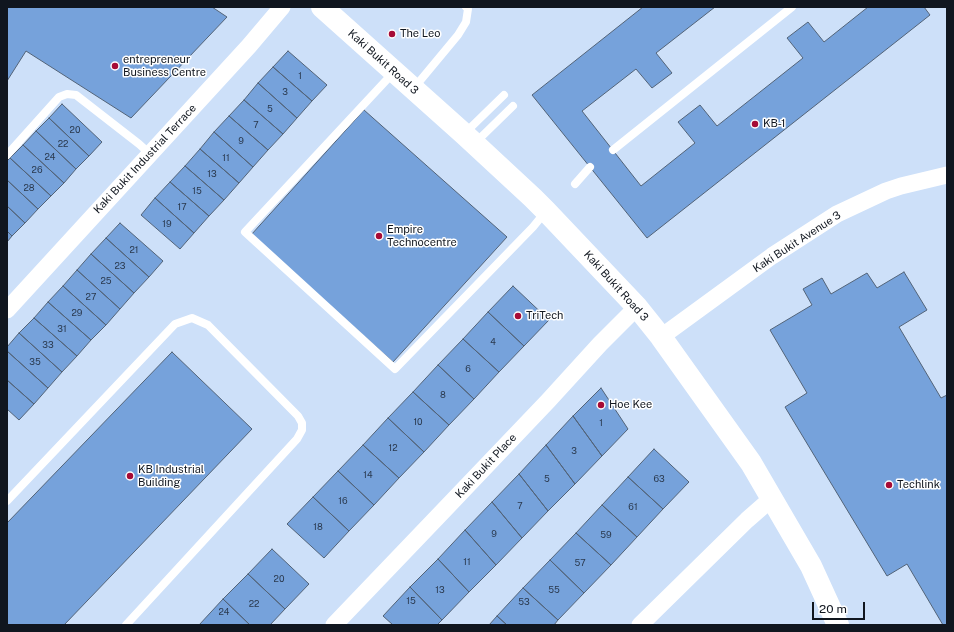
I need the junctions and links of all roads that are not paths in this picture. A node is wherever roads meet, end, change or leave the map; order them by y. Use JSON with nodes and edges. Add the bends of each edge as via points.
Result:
{"nodes":[{"id":1,"x":282,"y":7,"type":"edge"},
{"id":2,"x":322,"y":7,"type":"edge"},
{"id":3,"x":466,"y":7,"type":"edge"},
{"id":4,"x":792,"y":7,"type":"edge"},
{"id":5,"x":395,"y":72,"type":"junction"},
{"id":6,"x":413,"y":88,"type":"junction"},
{"id":7,"x":504,"y":95,"type":"dead end"},
{"id":8,"x":513,"y":106,"type":"dead end"},
{"id":9,"x":469,"y":139,"type":"junction"},
{"id":10,"x":613,"y":150,"type":"dead end"},
{"id":11,"x":150,"y":154,"type":"junction"},
{"id":12,"x":7,"y":155,"type":"edge"},
{"id":13,"x":590,"y":167,"type":"dead end"},
{"id":14,"x":947,"y":175,"type":"edge"},
{"id":15,"x":575,"y":184,"type":"dead end"},
{"id":16,"x":546,"y":211,"type":"junction"},
{"id":17,"x":637,"y":307,"type":"junction"},
{"id":18,"x":7,"y":310,"type":"edge"},
{"id":19,"x":661,"y":337,"type":"junction"},
{"id":20,"x":771,"y":499,"type":"junction"},
{"id":21,"x":7,"y":501,"type":"edge"},
{"id":22,"x":126,"y":625,"type":"edge"},
{"id":23,"x":334,"y":625,"type":"edge"},
{"id":24,"x":640,"y":625,"type":"edge"},
{"id":25,"x":838,"y":625,"type":"edge"}],
"edges":[{"from":1,"to":11,"type":"street","name":"Kaki Bukit Industrial Terrace"},
{"from":2,"to":5,"type":"street","name":"Kaki Bukit Road 3"},
{"from":3,"to":6,"type":"lane","via":[[466,22],[458,35]]},
{"from":4,"to":10,"type":"lane"},
{"from":5,"to":6,"type":"street","name":"Kaki Bukit Road 3"},
{"from":5,"to":16,"type":"lane","via":[[245,232],[395,369]]},
{"from":6,"to":9,"type":"street","name":"Kaki Bukit Road 3"},
{"from":7,"to":9,"type":"lane"},
{"from":8,"to":9,"type":"lane"},
{"from":9,"to":16,"type":"street","name":"Kaki Bukit Road 3"},
{"from":11,"to":12,"type":"lane","via":[[76,95],[67,94],[59,97]]},
{"from":11,"to":18,"type":"street","name":"Kaki Bukit Industrial Terrace"},
{"from":13,"to":15,"type":"lane"},
{"from":14,"to":19,"type":"street","name":"Kaki Bukit Avenue 3","via":[[886,191],[837,214],[772,256]]},
{"from":16,"to":17,"type":"street","name":"Kaki Bukit Road 3"},
{"from":17,"to":19,"type":"street","name":"Kaki Bukit Road 3"},
{"from":17,"to":23,"type":"street","name":"Kaki Bukit Place"},
{"from":19,"to":20,"type":"street","name":"Kaki Bukit Road 3","via":[[751,463]]},
{"from":20,"to":24,"type":"street"},
{"from":20,"to":25,"type":"street","name":"Kaki Bukit Road 3","via":[[811,566]]},
{"from":21,"to":22,"type":"lane","via":[[175,324],[192,318],[208,325],[298,416],[302,430],[297,439]]}]}
